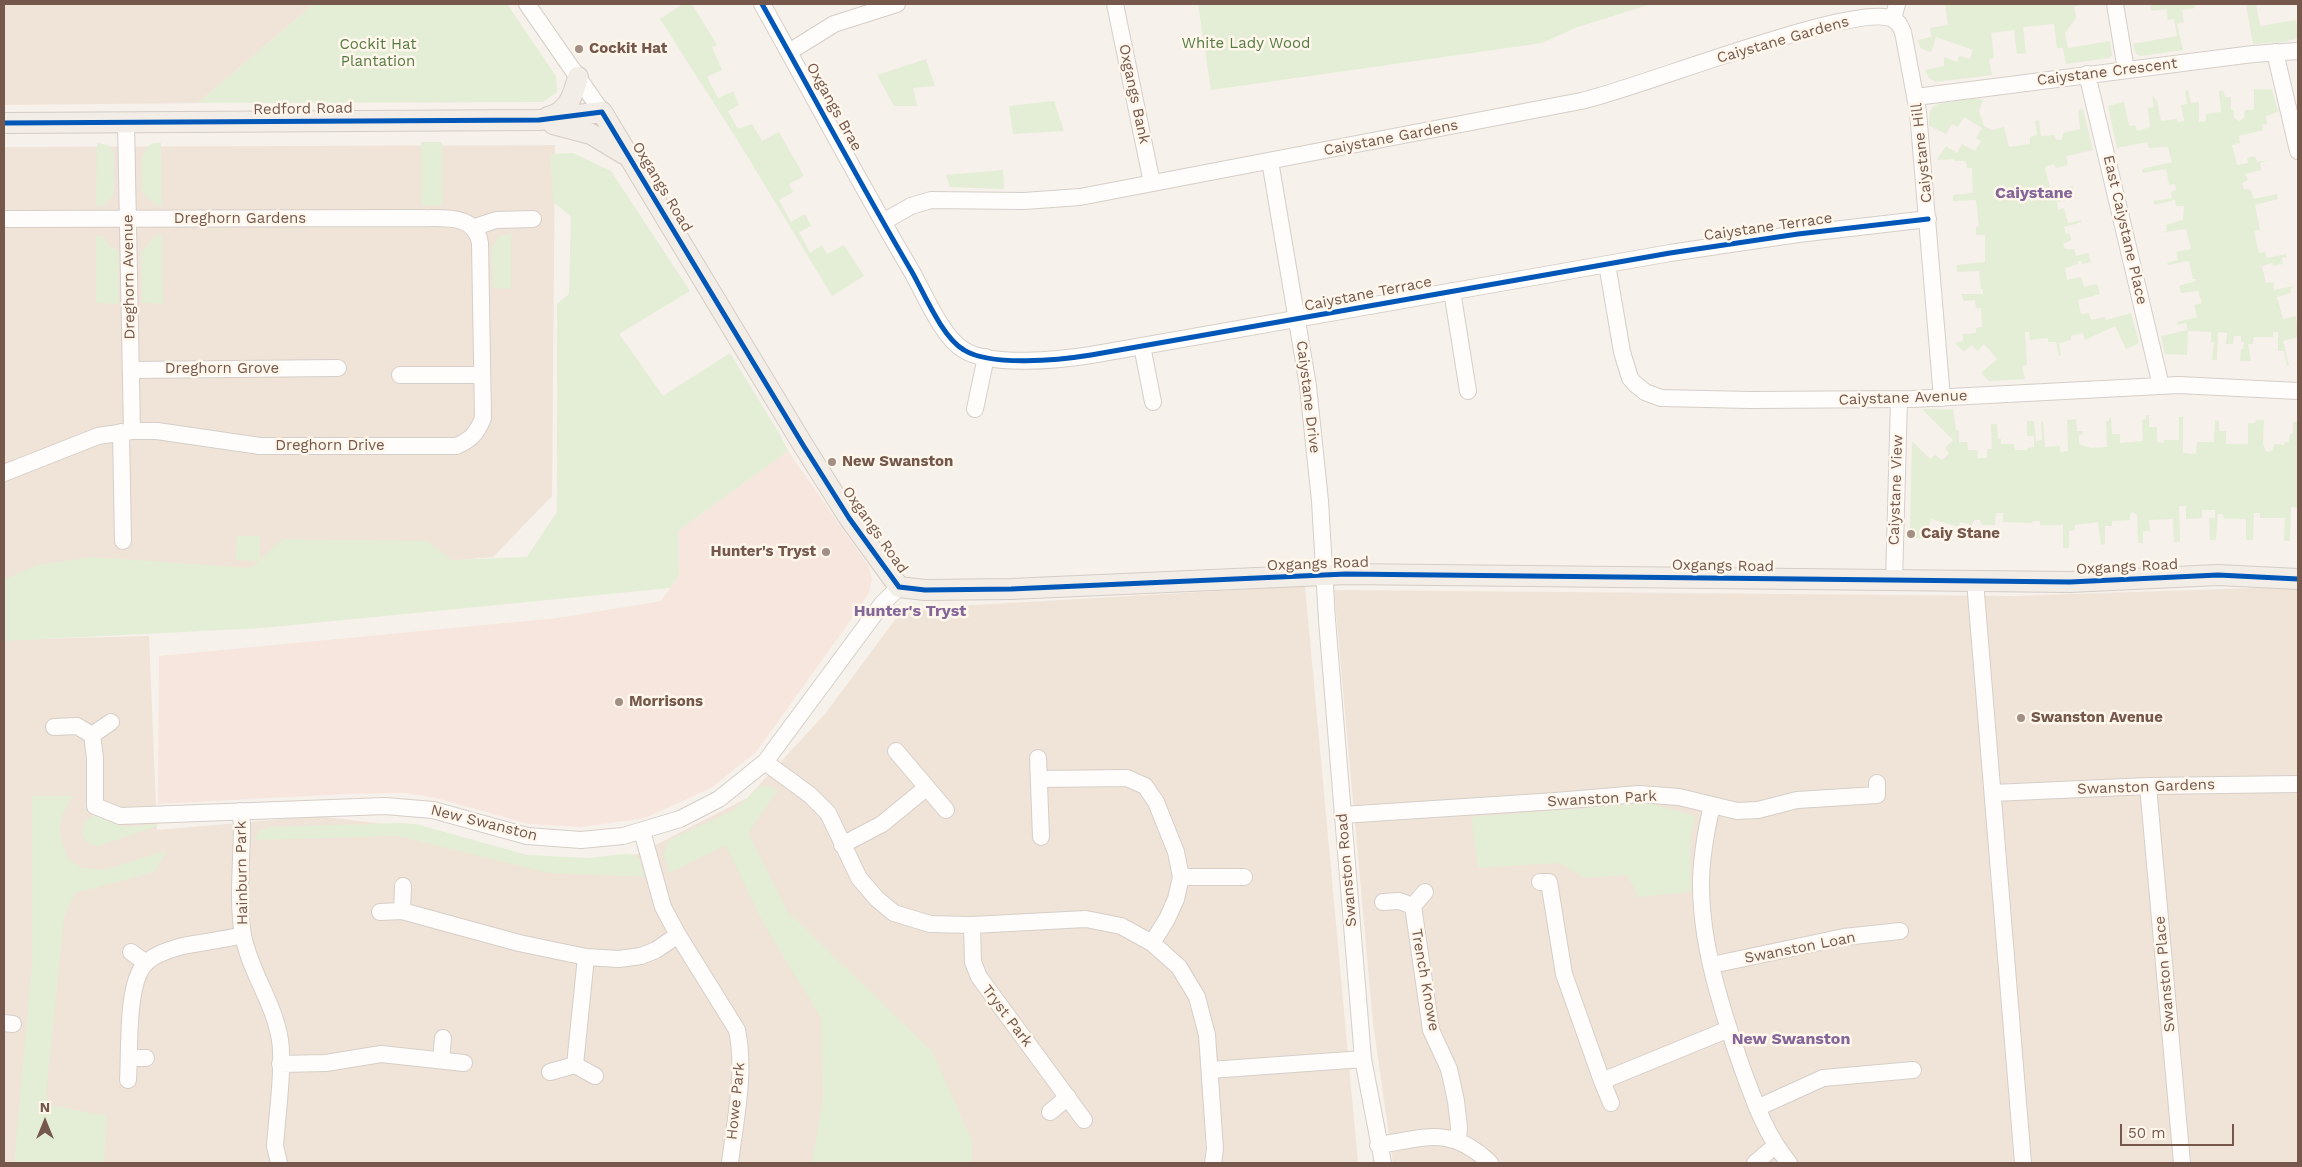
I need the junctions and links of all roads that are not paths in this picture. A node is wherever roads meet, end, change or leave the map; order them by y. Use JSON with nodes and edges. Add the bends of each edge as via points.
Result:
{"nodes":[{"id":1,"x":527,"y":4,"type":"edge"},
{"id":2,"x":762,"y":4,"type":"edge"},
{"id":3,"x":1115,"y":4,"type":"edge"},
{"id":4,"x":2115,"y":4,"type":"edge"},
{"id":5,"x":886,"y":5,"type":"edge"},
{"id":6,"x":1895,"y":12,"type":"edge"},
{"id":7,"x":2298,"y":51,"type":"edge"},
{"id":8,"x":789,"y":52,"type":"junction"},
{"id":9,"x":2275,"y":52,"type":"junction"},
{"id":10,"x":2126,"y":70,"type":"junction"},
{"id":11,"x":2087,"y":74,"type":"junction"},
{"id":12,"x":578,"y":78,"type":"junction"},
{"id":13,"x":1916,"y":97,"type":"junction"},
{"id":14,"x":602,"y":112,"type":"junction"},
{"id":15,"x":539,"y":120,"type":"junction"},
{"id":16,"x":126,"y":122,"type":"junction"},
{"id":17,"x":4,"y":123,"type":"edge"},
{"id":18,"x":2298,"y":151,"type":"edge"},
{"id":19,"x":631,"y":160,"type":"junction"},
{"id":20,"x":1270,"y":161,"type":"junction"},
{"id":21,"x":1152,"y":184,"type":"junction"},
{"id":22,"x":128,"y":218,"type":"junction"},
{"id":23,"x":533,"y":218,"type":"dead end"},
{"id":24,"x":4,"y":219,"type":"edge"},
{"id":25,"x":1928,"y":219,"type":"junction"},
{"id":26,"x":883,"y":222,"type":"junction"},
{"id":27,"x":475,"y":227,"type":"junction"},
{"id":28,"x":1608,"y":264,"type":"junction"},
{"id":29,"x":1452,"y":292,"type":"junction"},
{"id":30,"x":1297,"y":320,"type":"junction"},
{"id":31,"x":1142,"y":346,"type":"junction"},
{"id":32,"x":986,"y":357,"type":"junction"},
{"id":33,"x":338,"y":368,"type":"dead end"},
{"id":34,"x":131,"y":370,"type":"junction"},
{"id":35,"x":400,"y":375,"type":"dead end"},
{"id":36,"x":481,"y":375,"type":"junction"},
{"id":37,"x":2161,"y":386,"type":"junction"},
{"id":38,"x":2298,"y":391,"type":"edge"},
{"id":39,"x":1468,"y":392,"type":"dead end"},
{"id":40,"x":1942,"y":398,"type":"junction"},
{"id":41,"x":1899,"y":400,"type":"junction"},
{"id":42,"x":1153,"y":402,"type":"dead end"},
{"id":43,"x":975,"y":409,"type":"dead end"},
{"id":44,"x":127,"y":432,"type":"junction"},
{"id":45,"x":4,"y":473,"type":"edge"},
{"id":46,"x":123,"y":541,"type":"dead end"},
{"id":47,"x":1325,"y":575,"type":"junction"},
{"id":48,"x":2298,"y":579,"type":"edge"},
{"id":49,"x":1894,"y":581,"type":"junction"},
{"id":50,"x":1975,"y":581,"type":"junction"},
{"id":51,"x":899,"y":587,"type":"junction"},
{"id":52,"x":111,"y":722,"type":"dead end"},
{"id":53,"x":54,"y":727,"type":"dead end"},
{"id":54,"x":92,"y":735,"type":"junction"},
{"id":55,"x":896,"y":751,"type":"dead end"},
{"id":56,"x":1038,"y":758,"type":"dead end"},
{"id":57,"x":765,"y":762,"type":"junction"},
{"id":58,"x":1039,"y":779,"type":"junction"},
{"id":59,"x":1877,"y":783,"type":"dead end"},
{"id":60,"x":2298,"y":784,"type":"edge"},
{"id":61,"x":2148,"y":786,"type":"junction"},
{"id":62,"x":926,"y":788,"type":"junction"},
{"id":63,"x":1993,"y":793,"type":"junction"},
{"id":64,"x":1712,"y":805,"type":"junction"},
{"id":65,"x":946,"y":810,"type":"dead end"},
{"id":66,"x":240,"y":811,"type":"junction"},
{"id":67,"x":1342,"y":815,"type":"junction"},
{"id":68,"x":642,"y":831,"type":"junction"},
{"id":69,"x":1040,"y":837,"type":"dead end"},
{"id":70,"x":842,"y":845,"type":"junction"},
{"id":71,"x":1181,"y":877,"type":"junction"},
{"id":72,"x":1244,"y":877,"type":"dead end"},
{"id":73,"x":1540,"y":882,"type":"dead end"},
{"id":74,"x":403,"y":886,"type":"dead end"},
{"id":75,"x":1425,"y":892,"type":"dead end"},
{"id":76,"x":1383,"y":902,"type":"dead end"},
{"id":77,"x":1412,"y":906,"type":"junction"},
{"id":78,"x":402,"y":911,"type":"junction"},
{"id":79,"x":380,"y":912,"type":"dead end"},
{"id":80,"x":972,"y":924,"type":"junction"},
{"id":81,"x":243,"y":935,"type":"junction"},
{"id":82,"x":678,"y":935,"type":"junction"},
{"id":83,"x":1892,"y":935,"type":"dead end"},
{"id":84,"x":1152,"y":943,"type":"junction"},
{"id":85,"x":131,"y":952,"type":"dead end"},
{"id":86,"x":586,"y":957,"type":"junction"},
{"id":87,"x":146,"y":963,"type":"junction"},
{"id":88,"x":1712,"y":966,"type":"junction"},
{"id":89,"x":1729,"y":1029,"type":"junction"},
{"id":90,"x":443,"y":1038,"type":"dead end"},
{"id":91,"x":129,"y":1058,"type":"junction"},
{"id":92,"x":146,"y":1058,"type":"dead end"},
{"id":93,"x":1363,"y":1059,"type":"junction"},
{"id":94,"x":441,"y":1060,"type":"junction"},
{"id":95,"x":464,"y":1063,"type":"dead end"},
{"id":96,"x":280,"y":1064,"type":"junction"},
{"id":97,"x":575,"y":1065,"type":"junction"},
{"id":98,"x":1210,"y":1070,"type":"junction"},
{"id":99,"x":550,"y":1072,"type":"dead end"},
{"id":100,"x":1907,"y":1075,"type":"dead end"},
{"id":101,"x":595,"y":1076,"type":"dead end"},
{"id":102,"x":128,"y":1080,"type":"dead end"},
{"id":103,"x":1602,"y":1080,"type":"junction"},
{"id":104,"x":1068,"y":1097,"type":"junction"},
{"id":105,"x":1611,"y":1103,"type":"dead end"},
{"id":106,"x":1756,"y":1108,"type":"junction"},
{"id":107,"x":1050,"y":1112,"type":"dead end"},
{"id":108,"x":1084,"y":1120,"type":"dead end"},
{"id":109,"x":1458,"y":1140,"type":"junction"},
{"id":110,"x":1378,"y":1145,"type":"junction"},
{"id":111,"x":1775,"y":1146,"type":"junction"},
{"id":112,"x":279,"y":1163,"type":"edge"},
{"id":113,"x":730,"y":1163,"type":"edge"},
{"id":114,"x":1214,"y":1163,"type":"edge"},
{"id":115,"x":1383,"y":1163,"type":"edge"},
{"id":116,"x":1490,"y":1163,"type":"edge"},
{"id":117,"x":1754,"y":1163,"type":"edge"},
{"id":118,"x":1789,"y":1163,"type":"edge"},
{"id":119,"x":2023,"y":1163,"type":"edge"},
{"id":120,"x":2182,"y":1163,"type":"edge"}],
"edges":[{"from":1,"to":12,"type":"street"},
{"from":2,"to":8,"type":"street","name":"Oxgangs Brae"},
{"from":3,"to":21,"type":"street","name":"Oxgangs Bank"},
{"from":4,"to":10,"type":"street"},
{"from":5,"to":8,"type":"street","via":[[834,24]]},
{"from":6,"to":13,"type":"street","name":"Caiystane Hill","via":[[1902,28]]},
{"from":6,"to":20,"type":"street","name":"Caiystane Gardens","via":[[1827,24],[1598,98]]},
{"from":7,"to":9,"type":"street","name":"Caiystane Crescent"},
{"from":8,"to":26,"type":"street","name":"Oxgangs Brae"},
{"from":9,"to":10,"type":"street","name":"Caiystane Crescent"},
{"from":9,"to":18,"type":"street"},
{"from":10,"to":11,"type":"street","name":"Caiystane Crescent"},
{"from":11,"to":13,"type":"street","name":"Caiystane Crescent"},
{"from":11,"to":37,"type":"street","name":"East Caiystane Place"},
{"from":12,"to":14,"type":"street"},
{"from":12,"to":15,"type":"main road","via":[[567,106],[557,115]]},
{"from":13,"to":25,"type":"street","name":"Caiystane Hill"},
{"from":14,"to":15,"type":"main road","name":"Redford Road"},
{"from":14,"to":19,"type":"main road","name":"Oxgangs Road"},
{"from":15,"to":16,"type":"main road","name":"Redford Road"},
{"from":15,"to":19,"type":"main road","via":[[591,134]]},
{"from":16,"to":17,"type":"main road","name":"Redford Road"},
{"from":16,"to":22,"type":"street","name":"Dreghorn Avenue"},
{"from":19,"to":51,"type":"main road","name":"Oxgangs Road","via":[[803,445],[849,518]]},
{"from":20,"to":21,"type":"street","name":"Caiystane Gardens"},
{"from":20,"to":30,"type":"street","name":"Caiystane Drive"},
{"from":21,"to":26,"type":"street","name":"Caiystane Gardens","via":[[1043,201],[931,200]]},
{"from":22,"to":24,"type":"street","name":"Dreghorn Gardens"},
{"from":22,"to":27,"type":"street","name":"Dreghorn Gardens","via":[[419,218],[455,220]]},
{"from":22,"to":34,"type":"street","name":"Dreghorn Avenue"},
{"from":23,"to":27,"type":"street","via":[[496,220]]},
{"from":25,"to":28,"type":"street","name":"Caiystane Terrace","via":[[1758,240]]},
{"from":25,"to":40,"type":"street","name":"Caiystane Hill"},
{"from":26,"to":32,"type":"street","name":"Caiystane Terrace","via":[[949,336],[965,351]]},
{"from":27,"to":36,"type":"street","name":"Dreghorn Drive","via":[[480,243]]},
{"from":28,"to":29,"type":"street","name":"Caiystane Terrace"},
{"from":28,"to":41,"type":"street","name":"Caiystane Avenue","via":[[1624,362],[1634,383],[1645,392],[1668,398]]},
{"from":29,"to":30,"type":"street","name":"Caiystane Terrace"},
{"from":29,"to":39,"type":"street","name":"Caiystane Terrace"},
{"from":30,"to":31,"type":"street","name":"Caiystane Terrace"},
{"from":30,"to":47,"type":"street","name":"Caiystane Drive","via":[[1308,386]]},
{"from":31,"to":32,"type":"street","name":"Caiystane Terrace","via":[[1056,359]]},
{"from":31,"to":42,"type":"street"},
{"from":32,"to":43,"type":"street"},
{"from":33,"to":34,"type":"street","name":"Dreghorn Grove","via":[[314,376]]},
{"from":34,"to":44,"type":"street","name":"Dreghorn Avenue"},
{"from":35,"to":36,"type":"street"},
{"from":36,"to":44,"type":"street","name":"Dreghorn Drive","via":[[482,418],[478,432],[456,446],[260,446],[156,431]]},
{"from":37,"to":38,"type":"street","name":"Caiystane Avenue"},
{"from":37,"to":40,"type":"street","name":"Caiystane Avenue"},
{"from":40,"to":41,"type":"street","name":"Caiystane Avenue"},
{"from":41,"to":49,"type":"street","name":"Caiystane View"},
{"from":44,"to":45,"type":"street","name":"Dreghorn Drive","via":[[98,436]]},
{"from":44,"to":46,"type":"street"},
{"from":47,"to":49,"type":"main road","name":"Oxgangs Road"},
{"from":47,"to":51,"type":"main road","name":"Oxgangs Road","via":[[1011,589],[925,590]]},
{"from":47,"to":67,"type":"street","name":"Swanston Road"},
{"from":48,"to":50,"type":"main road","name":"Oxgangs Road","via":[[2218,575],[2070,582]]},
{"from":49,"to":50,"type":"main road","name":"Oxgangs Road"},
{"from":50,"to":63,"type":"street"},
{"from":51,"to":57,"type":"street","name":"New Swanston","via":[[882,604]]},
{"from":52,"to":54,"type":"street"},
{"from":53,"to":54,"type":"street","via":[[76,726]]},
{"from":54,"to":66,"type":"street","name":"New Swanston","via":[[95,806],[129,817]]},
{"from":55,"to":62,"type":"street"},
{"from":56,"to":58,"type":"street"},
{"from":57,"to":68,"type":"street","name":"New Swanston","via":[[719,799],[680,818]]},
{"from":57,"to":70,"type":"street","via":[[810,795],[828,813]]},
{"from":58,"to":69,"type":"street"},
{"from":58,"to":71,"type":"street","via":[[1127,778],[1145,786],[1176,852]]},
{"from":59,"to":64,"type":"street","name":"Swanston Park","via":[[1878,795],[1797,800],[1758,810],[1737,811]]},
{"from":60,"to":61,"type":"street","name":"Swanston Gardens"},
{"from":61,"to":63,"type":"street","name":"Swanston Gardens"},
{"from":61,"to":120,"type":"street","name":"Swanston Place"},
{"from":62,"to":65,"type":"street"},
{"from":62,"to":70,"type":"street","via":[[882,824]]},
{"from":63,"to":119,"type":"street"},
{"from":64,"to":67,"type":"street","name":"Swanston Park","via":[[1679,797],[1639,794]]},
{"from":64,"to":88,"type":"street","via":[[1702,851],[1701,884],[1703,924]]},
{"from":66,"to":68,"type":"street","name":"New Swanston","via":[[412,807],[527,836],[581,840]]},
{"from":66,"to":81,"type":"street","name":"Hainburn Park"},
{"from":67,"to":93,"type":"street","name":"Swanston Road"},
{"from":68,"to":82,"type":"street","name":"Howe Park","via":[[663,907]]},
{"from":70,"to":80,"type":"street","via":[[859,878],[894,913],[930,924]]},
{"from":71,"to":72,"type":"street"},
{"from":71,"to":84,"type":"street","via":[[1173,906]]},
{"from":73,"to":103,"type":"street","via":[[1549,882],[1564,974]]},
{"from":74,"to":78,"type":"street"},
{"from":75,"to":77,"type":"street"},
{"from":76,"to":77,"type":"street","via":[[1399,901]]},
{"from":77,"to":109,"type":"street","name":"Trench Knowe","via":[[1431,1030],[1449,1069],[1456,1102]]},
{"from":78,"to":79,"type":"street"},
{"from":78,"to":86,"type":"street","via":[[519,944]]},
{"from":80,"to":84,"type":"street","via":[[1086,919],[1121,926]]},
{"from":80,"to":104,"type":"street","name":"Tryst Park","via":[[973,962],[979,977]]},
{"from":81,"to":87,"type":"street","name":"Hainburn Park","via":[[182,946]]},
{"from":81,"to":96,"type":"street","name":"Hainburn Park","via":[[273,1011],[280,1041]]},
{"from":82,"to":86,"type":"street","via":[[641,956],[618,959]]},
{"from":82,"to":113,"type":"street","name":"Howe Park","via":[[737,1030],[741,1072]]},
{"from":83,"to":88,"type":"street","name":"Swanston Loan","via":[[1844,937]]},
{"from":84,"to":98,"type":"street","via":[[1179,968],[1197,997],[1207,1035]]},
{"from":85,"to":87,"type":"street"},
{"from":86,"to":97,"type":"street"},
{"from":87,"to":91,"type":"street","via":[[138,974],[133,992]]},
{"from":88,"to":89,"type":"street"},
{"from":89,"to":103,"type":"street"},
{"from":89,"to":106,"type":"street"},
{"from":90,"to":94,"type":"street"},
{"from":91,"to":92,"type":"street"},
{"from":91,"to":102,"type":"street"},
{"from":93,"to":98,"type":"street"},
{"from":93,"to":110,"type":"street","name":"Swanston Road"},
{"from":94,"to":95,"type":"street"},
{"from":94,"to":96,"type":"street","via":[[381,1054],[326,1063]]},
{"from":96,"to":112,"type":"street","name":"Hainburn Park","via":[[276,1146]]},
{"from":97,"to":99,"type":"street"},
{"from":97,"to":101,"type":"street"},
{"from":98,"to":114,"type":"street"},
{"from":100,"to":106,"type":"street","via":[[1823,1078]]},
{"from":103,"to":105,"type":"street"},
{"from":104,"to":107,"type":"street"},
{"from":104,"to":108,"type":"street","name":"Tryst Park"},
{"from":106,"to":111,"type":"street"},
{"from":109,"to":110,"type":"street","via":[[1438,1136]]},
{"from":109,"to":116,"type":"street"},
{"from":110,"to":115,"type":"street","name":"Swanston Road"},
{"from":111,"to":117,"type":"street"},
{"from":111,"to":118,"type":"street"}]}
